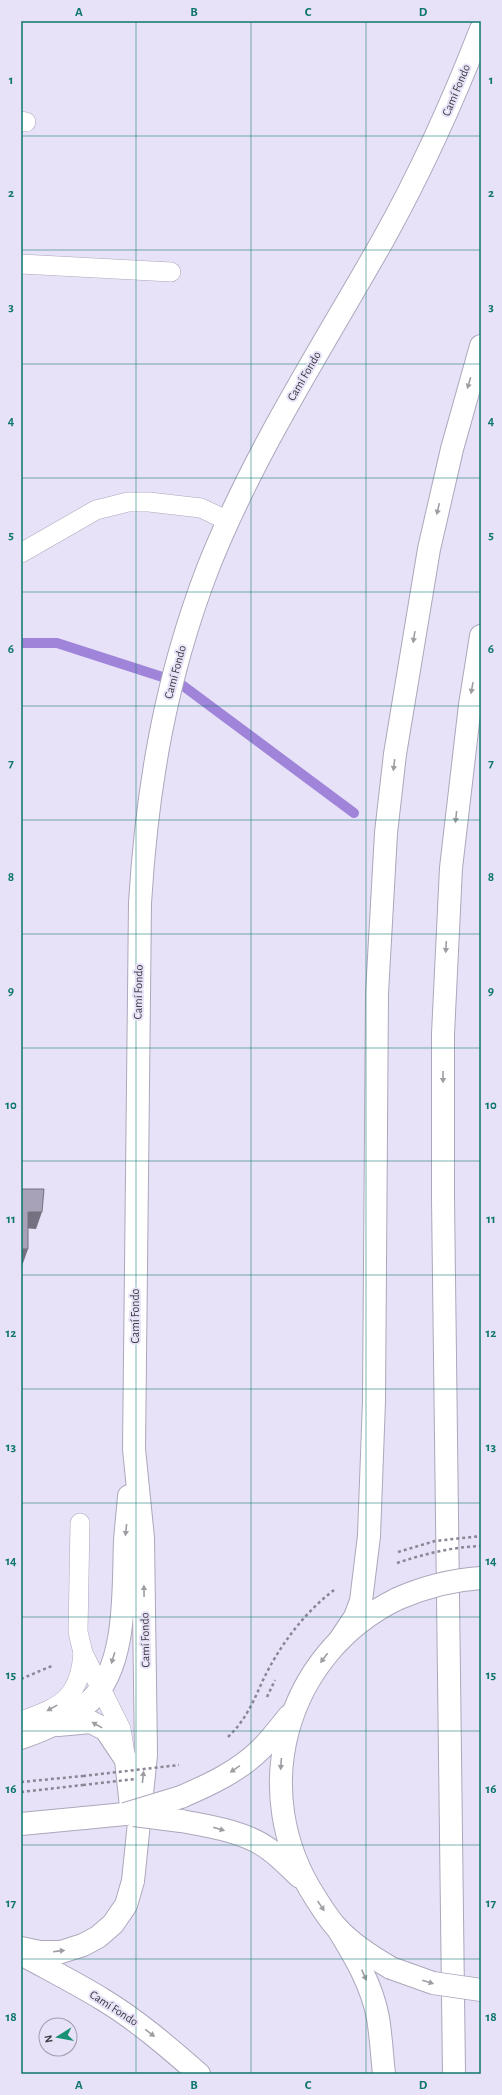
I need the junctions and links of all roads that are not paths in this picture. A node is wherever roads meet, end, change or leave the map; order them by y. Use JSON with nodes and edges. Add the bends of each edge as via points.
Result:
{"nodes":[{"id":1,"x":481,"y":29,"type":"edge"},
{"id":2,"x":21,"y":264,"type":"edge"},
{"id":3,"x":171,"y":272,"type":"dead end"},
{"id":4,"x":481,"y":346,"type":"edge"},
{"id":5,"x":228,"y":521,"type":"junction"},
{"id":6,"x":21,"y":553,"type":"edge"},
{"id":7,"x":481,"y":636,"type":"edge"},
{"id":8,"x":134,"y":1449,"type":"junction"},
{"id":9,"x":80,"y":1523,"type":"dead end"},
{"id":10,"x":481,"y":1578,"type":"edge"},
{"id":11,"x":339,"y":1641,"type":"junction"},
{"id":12,"x":83,"y":1653,"type":"junction"},
{"id":13,"x":99,"y":1689,"type":"junction"},
{"id":14,"x":293,"y":1712,"type":"junction"},
{"id":15,"x":21,"y":1721,"type":"edge"},
{"id":16,"x":52,"y":1726,"type":"junction"},
{"id":17,"x":21,"y":1738,"type":"edge"},
{"id":18,"x":126,"y":1760,"type":"junction"},
{"id":19,"x":125,"y":1814,"type":"junction"},
{"id":20,"x":21,"y":1824,"type":"edge"},
{"id":21,"x":136,"y":1850,"type":"junction"},
{"id":22,"x":305,"y":1882,"type":"junction"},
{"id":23,"x":338,"y":1929,"type":"junction"},
{"id":24,"x":21,"y":1948,"type":"edge"},
{"id":25,"x":21,"y":1954,"type":"edge"},
{"id":26,"x":481,"y":1990,"type":"edge"},
{"id":27,"x":199,"y":2074,"type":"edge"},
{"id":28,"x":384,"y":2074,"type":"edge"},
{"id":29,"x":454,"y":2074,"type":"edge"}],
"edges":[{"from":1,"to":5,"type":"main road","name":"Camí Fondo","via":[[454,97],[409,191],[280,418]]},
{"from":2,"to":3,"type":"lane"},
{"from":4,"to":11,"type":"main road","one_way":true,"via":[[452,449],[429,549],[396,746],[386,833],[377,993],[372,1489],[366,1571],[361,1601],[355,1617]]},
{"from":5,"to":6,"type":"lane","via":[[201,508],[128,502],[96,510]]},
{"from":5,"to":8,"type":"main road","name":"Camí Fondo","via":[[188,624],[153,765],[147,812],[140,902]]},
{"from":7,"to":29,"type":"main road","one_way":true,"via":[[470,705],[451,868],[443,1034]]},
{"from":8,"to":13,"type":"main road","one_way":true,"via":[[125,1540],[123,1616],[114,1660]]},
{"from":21,"to":8,"type":"main road","name":"Camí Fondo","one_way":true,"via":[[146,1755],[144,1538]]},
{"from":9,"to":12,"type":"lane","via":[[78,1632]]},
{"from":10,"to":11,"type":"main road","bridge":true,"via":[[454,1580],[419,1589],[378,1608],[359,1621]]},
{"from":11,"to":14,"type":"main road","one_way":true,"via":[[306,1683]]},
{"from":12,"to":13,"type":"lane"},
{"from":12,"to":15,"type":"lane","one_way":true,"via":[[80,1679],[72,1693],[49,1710]]},
{"from":13,"to":16,"type":"main road","via":[[92,1700]]},
{"from":13,"to":18,"type":"lane","via":[[107,1699],[121,1729]]},
{"from":14,"to":19,"type":"main road","one_way":true,"bridge":true,"via":[[260,1750],[211,1784],[181,1797]]},
{"from":14,"to":22,"type":"main road","one_way":true,"via":[[282,1750],[282,1809],[291,1848]]},
{"from":16,"to":17,"type":"main road"},
{"from":18,"to":16,"type":"main road","one_way":true,"via":[[106,1730],[91,1722]]},
{"from":18,"to":21,"type":"main road"},
{"from":19,"to":20,"type":"main road"},
{"from":19,"to":22,"type":"main road","one_way":true,"bridge":true,"via":[[181,1820],[230,1832],[269,1849]]},
{"from":24,"to":21,"type":"main road","name":"Camí Fondo","one_way":true,"via":[[40,1952],[61,1952],[98,1937],[113,1924],[126,1905],[133,1881]]},
{"from":22,"to":23,"type":"main road","one_way":true},
{"from":23,"to":26,"type":"main road","one_way":true,"bridge":true,"via":[[358,1948],[392,1968],[433,1983]]},
{"from":23,"to":28,"type":"main road","one_way":true,"via":[[359,1964],[369,1987],[378,2018]]},
{"from":25,"to":27,"type":"main road","name":"Camí Fondo","one_way":true,"via":[[126,2014]]}]}
